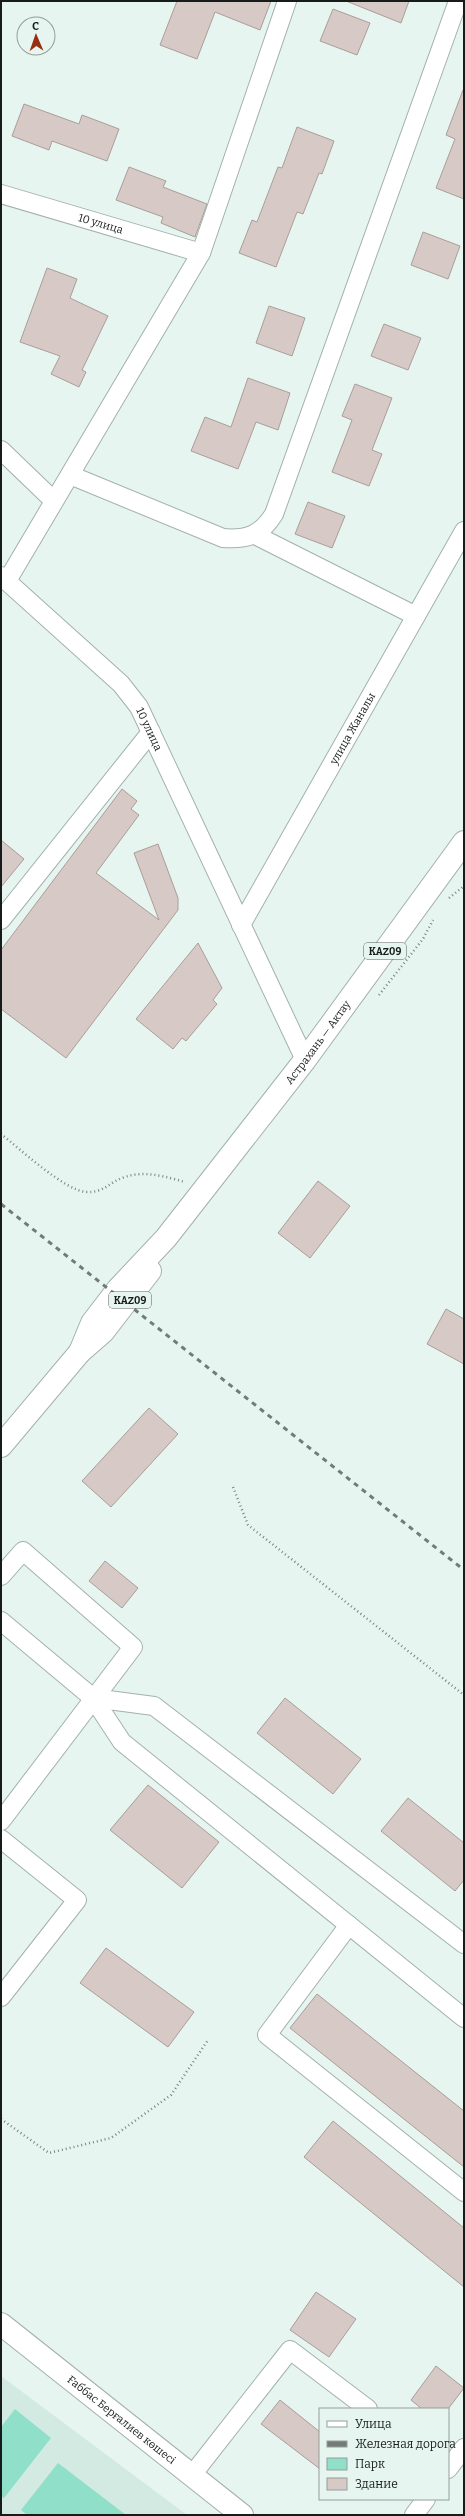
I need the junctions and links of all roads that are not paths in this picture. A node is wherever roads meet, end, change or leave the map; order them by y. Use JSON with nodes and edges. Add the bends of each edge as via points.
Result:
{"nodes":[{"id":1,"x":287,"y":1,"type":"edge"},
{"id":2,"x":458,"y":1,"type":"edge"},
{"id":3,"x":1,"y":194,"type":"edge"},
{"id":4,"x":201,"y":253,"type":"junction"},
{"id":5,"x":1,"y":450,"type":"edge"},
{"id":6,"x":70,"y":475,"type":"junction"},
{"id":7,"x":53,"y":500,"type":"junction"},
{"id":8,"x":464,"y":531,"type":"edge"},
{"id":9,"x":255,"y":535,"type":"junction"},
{"id":10,"x":4,"y":579,"type":"edge"},
{"id":11,"x":416,"y":616,"type":"junction"},
{"id":12,"x":151,"y":732,"type":"junction"},
{"id":13,"x":461,"y":851,"type":"edge"},
{"id":14,"x":1,"y":920,"type":"edge"},
{"id":15,"x":241,"y":925,"type":"junction"},
{"id":16,"x":305,"y":1060,"type":"junction"},
{"id":17,"x":1,"y":1446,"type":"edge"},
{"id":18,"x":1,"y":1576,"type":"edge"},
{"id":19,"x":1,"y":1621,"type":"edge"},
{"id":20,"x":92,"y":1698,"type":"junction"},
{"id":21,"x":1,"y":1821,"type":"edge"},
{"id":22,"x":1,"y":1839,"type":"edge"},
{"id":23,"x":349,"y":1925,"type":"junction"},
{"id":24,"x":464,"y":1944,"type":"edge"},
{"id":25,"x":1,"y":1997,"type":"edge"},
{"id":26,"x":464,"y":2018,"type":"edge"},
{"id":27,"x":464,"y":2192,"type":"edge"},
{"id":28,"x":1,"y":2324,"type":"edge"},
{"id":29,"x":367,"y":2408,"type":"edge"},
{"id":30,"x":464,"y":2448,"type":"edge"},
{"id":31,"x":449,"y":2468,"type":"edge"},
{"id":32,"x":192,"y":2475,"type":"junction"},
{"id":33,"x":425,"y":2500,"type":"edge"},
{"id":34,"x":242,"y":2515,"type":"edge"},
{"id":35,"x":414,"y":2515,"type":"edge"}],
"edges":[{"from":1,"to":4,"type":"street"},
{"from":2,"to":9,"type":"street","via":[[274,514],[266,527]]},
{"from":3,"to":4,"type":"street","name":"10 улица"},
{"from":4,"to":6,"type":"street"},
{"from":5,"to":7,"type":"street"},
{"from":6,"to":7,"type":"street"},
{"from":6,"to":9,"type":"street","via":[[223,538],[239,539]]},
{"from":7,"to":10,"type":"street"},
{"from":8,"to":11,"type":"street","name":"улица Жаналы"},
{"from":9,"to":11,"type":"street"},
{"from":10,"to":12,"type":"street","name":"10 улица","via":[[121,684],[139,707]]},
{"from":11,"to":15,"type":"street","name":"улица Жаналы"},
{"from":12,"to":14,"type":"street"},
{"from":12,"to":15,"type":"street","name":"10 улица"},
{"from":13,"to":16,"type":"main road","name":"Астрахань — Актау","number":"KAZ09"},
{"from":15,"to":16,"type":"street","name":"10 улица"},
{"from":16,"to":17,"type":"main road","name":"Астрахань — Актау","number":"KAZ09","via":[[166,1238],[150,1271],[129,1301],[103,1332],[80,1352]]},
{"from":18,"to":20,"type":"street","via":[[23,1551],[133,1646]]},
{"from":19,"to":20,"type":"street"},
{"from":20,"to":21,"type":"street"},
{"from":20,"to":23,"type":"street","via":[[122,1742]]},
{"from":20,"to":24,"type":"street","via":[[154,1706]]},
{"from":22,"to":25,"type":"street","via":[[77,1900]]},
{"from":23,"to":26,"type":"street"},
{"from":23,"to":27,"type":"street","via":[[267,2034]]},
{"from":28,"to":32,"type":"main road","name":"Ғаббас Берғалиев көшесі"},
{"from":29,"to":32,"type":"street","via":[[290,2350]]},
{"from":30,"to":31,"type":"street"},
{"from":32,"to":34,"type":"main road","name":"Ғаббас Берғалиев көшесі"},
{"from":33,"to":35,"type":"street"}]}
